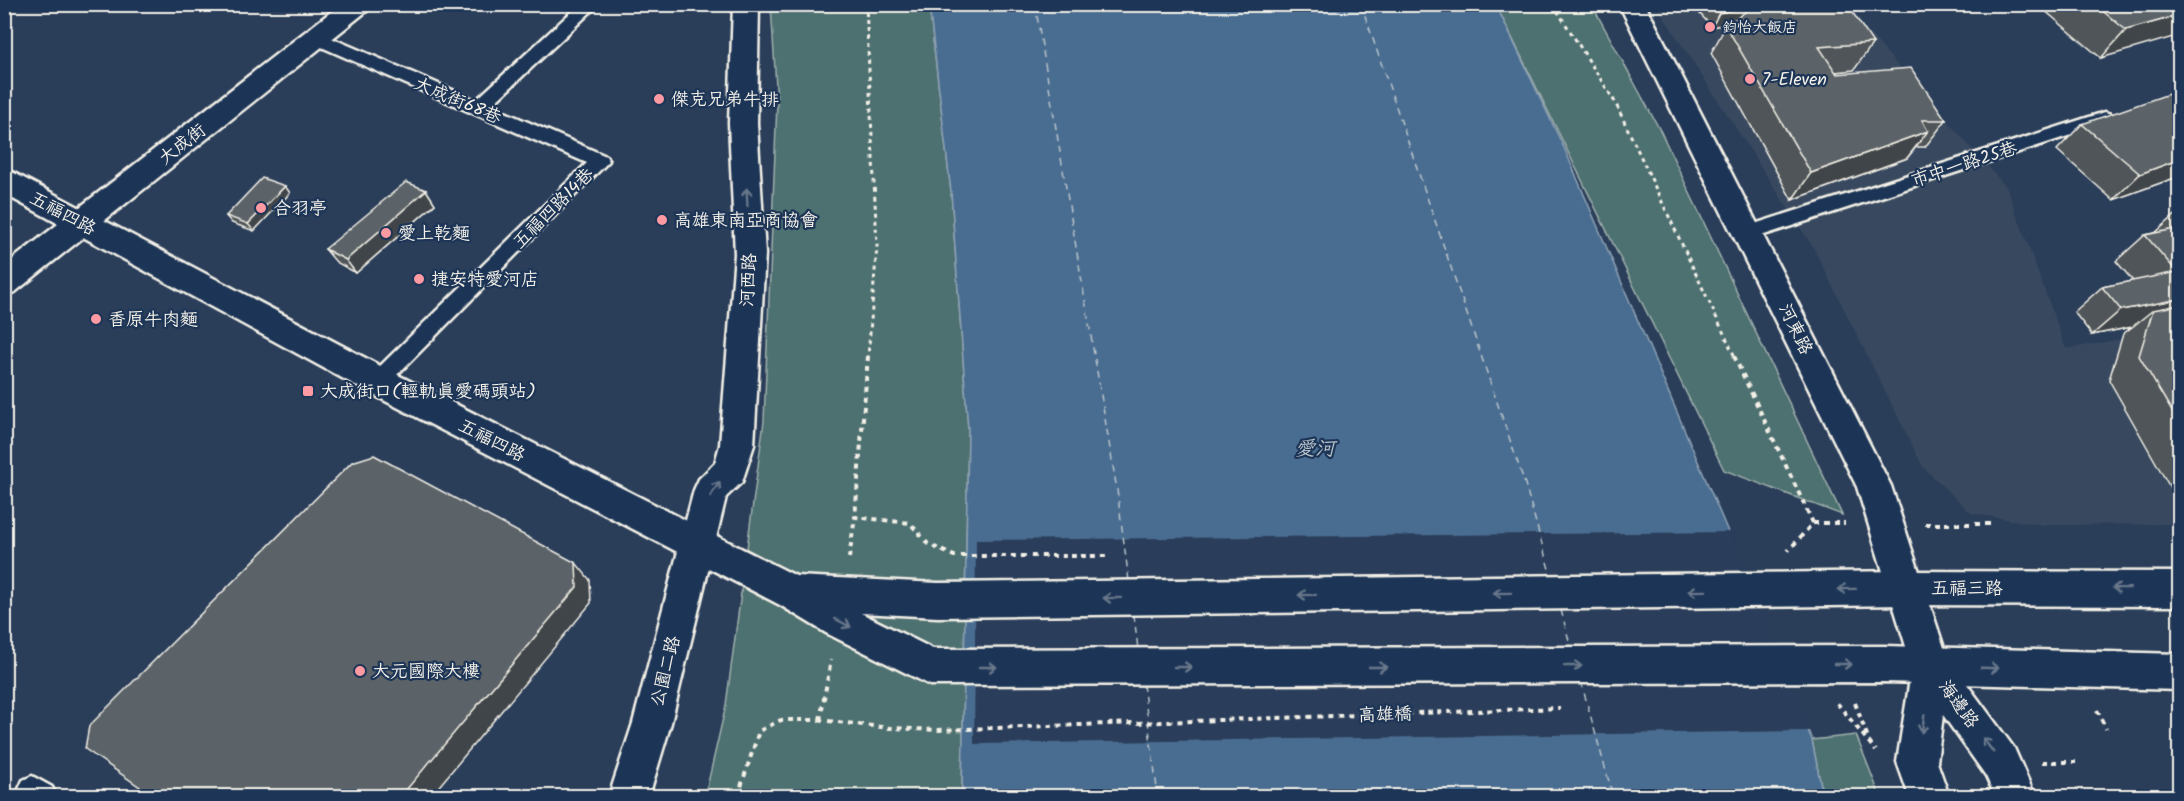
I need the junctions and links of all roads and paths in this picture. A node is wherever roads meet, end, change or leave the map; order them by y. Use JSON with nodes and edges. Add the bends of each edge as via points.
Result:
{"nodes":[{"id":1,"x":359,"y":4,"type":"edge"},
{"id":2,"x":591,"y":4,"type":"edge"},
{"id":3,"x":746,"y":4,"type":"edge"},
{"id":4,"x":866,"y":4,"type":"edge"},
{"id":5,"x":1553,"y":4,"type":"edge"},
{"id":6,"x":1632,"y":4,"type":"edge"},
{"id":7,"x":316,"y":38,"type":"junction"},
{"id":8,"x":478,"y":108,"type":"junction"},
{"id":9,"x":2123,"y":112,"type":"edge"},
{"id":10,"x":600,"y":161,"type":"joint"},
{"id":11,"x":4,"y":181,"type":"edge"},
{"id":12,"x":82,"y":222,"type":"junction"},
{"id":13,"x":1749,"y":233,"type":"junction"},
{"id":14,"x":4,"y":283,"type":"edge"},
{"id":15,"x":378,"y":381,"type":"junction"},
{"id":16,"x":697,"y":544,"type":"junction"},
{"id":17,"x":954,"y":556,"type":"dead end"},
{"id":18,"x":1784,"y":556,"type":"dead end"},
{"id":19,"x":1906,"y":588,"type":"junction"},
{"id":20,"x":2180,"y":589,"type":"edge"},
{"id":21,"x":792,"y":593,"type":"junction"},
{"id":22,"x":938,"y":600,"type":"joint"},
{"id":23,"x":1931,"y":666,"type":"junction"},
{"id":24,"x":2180,"y":672,"type":"edge"},
{"id":25,"x":1833,"y":698,"type":"dead end"},
{"id":26,"x":1570,"y":707,"type":"dead end"},
{"id":27,"x":1880,"y":756,"type":"dead end"},
{"id":28,"x":629,"y":796,"type":"edge"},
{"id":29,"x":738,"y":796,"type":"edge"},
{"id":30,"x":1929,"y":796,"type":"edge"},
{"id":31,"x":2015,"y":796,"type":"edge"}],
"edges":[{"from":1,"to":7,"type":"street","name":"大成街"},
{"from":2,"to":8,"type":"lane"},
{"from":16,"to":3,"type":"street","name":"河西路","one_way":true,"via":[[711,490],[730,471],[737,445],[750,254],[743,123]]},
{"from":4,"to":17,"type":"path","via":[[878,246],[855,517],[910,523],[918,538]]},
{"from":5,"to":18,"type":"path","via":[[1615,102],[1813,523]]},
{"from":6,"to":13,"type":"street","name":"河東路"},
{"from":7,"to":8,"type":"lane","name":"大成街68巷"},
{"from":7,"to":12,"type":"street","name":"大成街"},
{"from":8,"to":10,"type":"lane","name":"大成街68巷"},
{"from":9,"to":13,"type":"lane","name":"市中一路25巷"},
{"from":10,"to":15,"type":"lane","name":"五福四路14巷"},
{"from":11,"to":12,"type":"street","name":"五福四路"},
{"from":12,"to":14,"type":"street","name":"大成街"},
{"from":12,"to":15,"type":"street","name":"五福四路"},
{"from":13,"to":19,"type":"street","name":"河東路","via":[[1874,486]]},
{"from":15,"to":16,"type":"street","name":"五福四路"},
{"from":16,"to":21,"type":"street","name":"五福四路"},
{"from":16,"to":28,"type":"street","name":"公園二路"},
{"from":20,"to":19,"type":"street","name":"五福三路","one_way":true},
{"from":19,"to":22,"type":"street","name":"五福三路","one_way":true},
{"from":19,"to":23,"type":"street","name":"河東路"},
{"from":21,"to":22,"type":"street","name":"五福四路"},
{"from":21,"to":23,"type":"street","name":"五福四路","one_way":true,"via":[[930,667]]},
{"from":23,"to":24,"type":"street","one_way":true},
{"from":23,"to":30,"type":"street","name":"海邊路","one_way":true,"via":[[1917,762]]},
{"from":31,"to":23,"type":"street","name":"海邊路","one_way":true,"via":[[2000,762]]},
{"from":25,"to":27,"type":"path"},
{"from":26,"to":29,"type":"path","name":"高雄橋","via":[[938,730],[781,720],[759,731]]}]}
